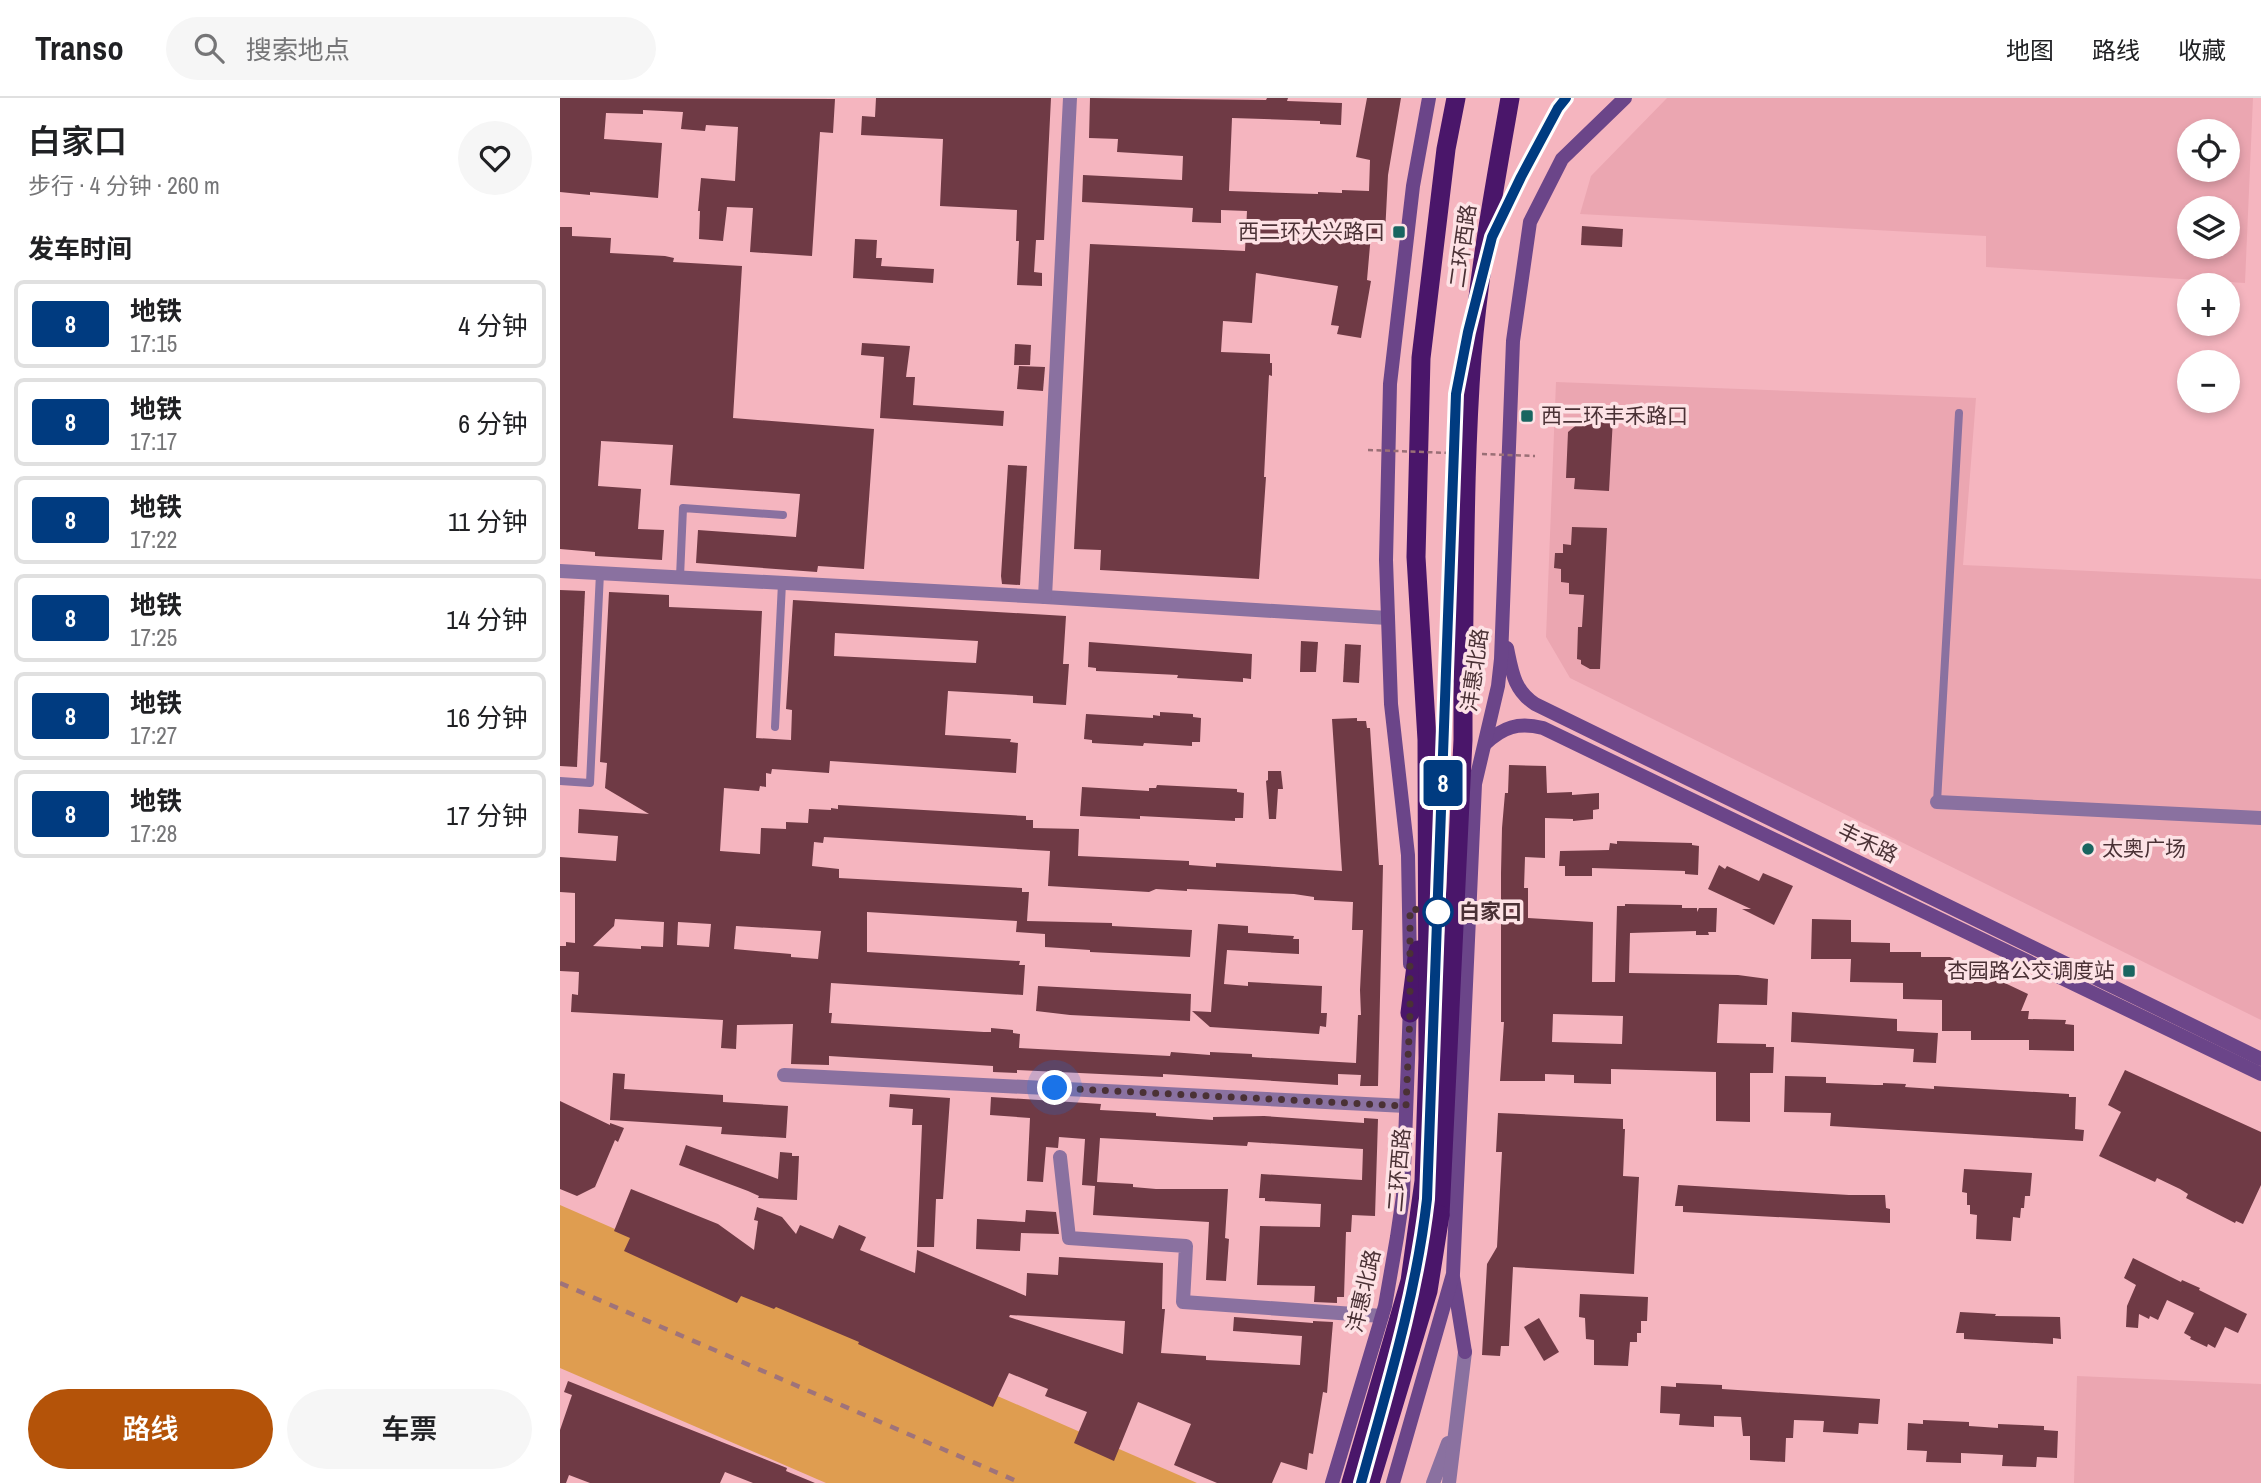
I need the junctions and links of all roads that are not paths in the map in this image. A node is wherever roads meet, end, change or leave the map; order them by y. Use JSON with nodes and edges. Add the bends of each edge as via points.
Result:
{"nodes":[{"id":1,"x":1070,"y":98,"type":"edge"},
{"id":2,"x":1429,"y":98,"type":"edge"},
{"id":3,"x":1455,"y":98,"type":"edge"},
{"id":4,"x":1510,"y":98,"type":"edge"},
{"id":5,"x":1625,"y":98,"type":"edge"},
{"id":6,"x":1959,"y":413,"type":"dead end"},
{"id":7,"x":783,"y":514,"type":"dead end"},
{"id":8,"x":560,"y":571,"type":"edge"},
{"id":9,"x":600,"y":573,"type":"junction"},
{"id":10,"x":680,"y":577,"type":"junction"},
{"id":11,"x":782,"y":583,"type":"junction"},
{"id":12,"x":1045,"y":597,"type":"junction"},
{"id":13,"x":1388,"y":618,"type":"junction"},
{"id":14,"x":1502,"y":626,"type":"junction"},
{"id":15,"x":775,"y":727,"type":"dead end"},
{"id":16,"x":1463,"y":740,"type":"junction"},
{"id":17,"x":1484,"y":745,"type":"junction"},
{"id":18,"x":560,"y":781,"type":"edge"},
{"id":19,"x":1475,"y":784,"type":"junction"},
{"id":20,"x":1937,"y":802,"type":"joint"},
{"id":21,"x":2261,"y":818,"type":"edge"},
{"id":22,"x":1428,"y":872,"type":"junction"},
{"id":23,"x":1410,"y":1013,"type":"junction"},
{"id":24,"x":2261,"y":1059,"type":"edge"},
{"id":25,"x":2261,"y":1074,"type":"edge"},
{"id":26,"x":784,"y":1075,"type":"dead end"},
{"id":27,"x":1406,"y":1106,"type":"junction"},
{"id":28,"x":1060,"y":1157,"type":"dead end"},
{"id":29,"x":1452,"y":1274,"type":"junction"},
{"id":30,"x":1382,"y":1316,"type":"junction"},
{"id":31,"x":1465,"y":1352,"type":"junction"},
{"id":32,"x":1430,"y":1353,"type":"junction"},
{"id":33,"x":1456,"y":1422,"type":"junction"},
{"id":34,"x":1332,"y":1483,"type":"edge"},
{"id":35,"x":1351,"y":1483,"type":"edge"},
{"id":36,"x":1370,"y":1483,"type":"edge"},
{"id":37,"x":1393,"y":1483,"type":"edge"},
{"id":38,"x":1433,"y":1483,"type":"edge"},
{"id":39,"x":1450,"y":1483,"type":"edge"}],
"edges":[{"from":1,"to":12,"type":"street"},
{"from":2,"to":13,"type":"main road","name":"沣惠北路","via":[[1413,186],[1390,384]]},
{"from":3,"to":22,"type":"highway","name":"二环西路","via":[[1422,358],[1416,557],[1427,740]]},
{"from":4,"to":16,"type":"highway","name":"二环西路","bridge":true,"via":[[1482,257],[1472,357]]},
{"from":5,"to":14,"type":"main road","name":"沣惠北路","via":[[1562,159],[1530,222],[1513,341]]},
{"from":6,"to":20,"type":"lane"},
{"from":7,"to":10,"type":"lane","via":[[683,508]]},
{"from":8,"to":9,"type":"street"},
{"from":9,"to":10,"type":"street"},
{"from":9,"to":18,"type":"lane","via":[[590,783]]},
{"from":10,"to":11,"type":"street"},
{"from":11,"to":12,"type":"street"},
{"from":11,"to":15,"type":"lane"},
{"from":12,"to":13,"type":"street"},
{"from":13,"to":23,"type":"main road","name":"沣惠北路","via":[[1391,704],[1408,855]]},
{"from":14,"to":17,"type":"main road","name":"沣惠北路","via":[[1498,686]]},
{"from":14,"to":24,"type":"main road","name":"丰禾路","via":[[1513,681],[1535,704]]},
{"from":16,"to":19,"type":"highway"},
{"from":16,"to":36,"type":"highway","name":"二环西路","bridge":true,"via":[[1440,1215],[1428,1291]]},
{"from":17,"to":19,"type":"main road","name":"沣惠北路"},
{"from":17,"to":25,"type":"main road","name":"丰禾路","via":[[1509,726],[1543,728]]},
{"from":19,"to":29,"type":"main road","name":"沣惠北路"},
{"from":20,"to":21,"type":"street"},
{"from":22,"to":23,"type":"highway"},
{"from":22,"to":35,"type":"highway","name":"二环西路","via":[[1424,1181],[1410,1281]]},
{"from":23,"to":27,"type":"main road","name":"沣惠北路"},
{"from":26,"to":27,"type":"street"},
{"from":27,"to":30,"type":"main road","name":"沣惠北路","via":[[1403,1196]]},
{"from":28,"to":30,"type":"street","via":[[1069,1238],[1186,1246],[1183,1303]]},
{"from":29,"to":31,"type":"main road"},
{"from":29,"to":32,"type":"main road","name":"沣惠北路"},
{"from":30,"to":34,"type":"main road","name":"沣惠北路"},
{"from":31,"to":32,"type":"main road","via":[[1457,1340],[1449,1338]]},
{"from":31,"to":33,"type":"street"},
{"from":32,"to":37,"type":"main road","name":"沣惠北路"},
{"from":33,"to":38,"type":"street"},
{"from":33,"to":39,"type":"street"}]}
